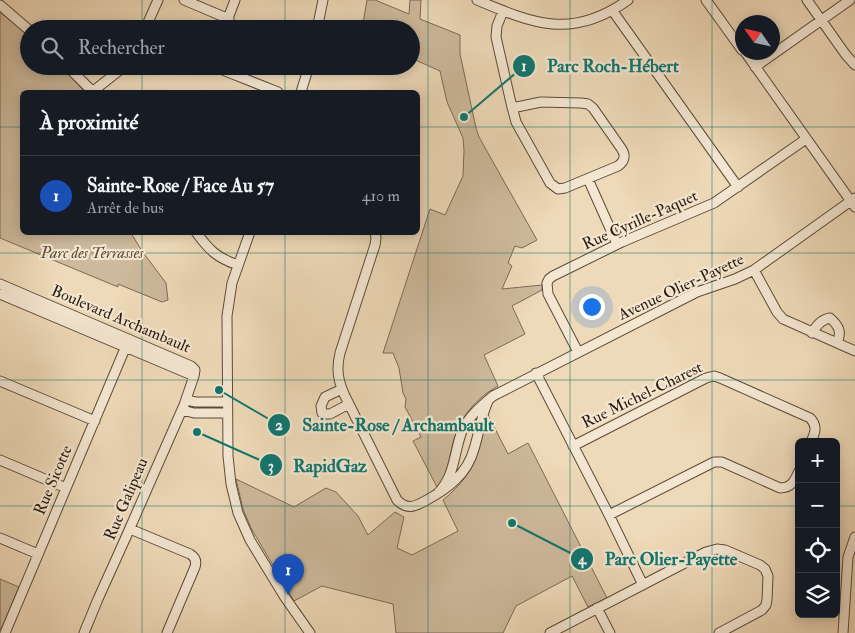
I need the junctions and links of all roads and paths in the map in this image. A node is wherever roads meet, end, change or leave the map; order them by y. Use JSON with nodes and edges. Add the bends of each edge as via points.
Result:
{"nodes":[{"id":1,"x":158,"y":0,"type":"edge"},
{"id":2,"x":184,"y":0,"type":"edge"},
{"id":3,"x":235,"y":0,"type":"edge"},
{"id":4,"x":322,"y":0,"type":"edge"},
{"id":5,"x":477,"y":0,"type":"edge"},
{"id":6,"x":628,"y":0,"type":"edge"},
{"id":7,"x":706,"y":0,"type":"edge"},
{"id":8,"x":806,"y":0,"type":"edge"},
{"id":9,"x":850,"y":0,"type":"edge"},
{"id":10,"x":0,"y":5,"type":"edge"},
{"id":11,"x":612,"y":10,"type":"junction"},
{"id":12,"x":503,"y":11,"type":"junction"},
{"id":13,"x":229,"y":19,"type":"joint"},
{"id":14,"x":149,"y":20,"type":"edge"},
{"id":15,"x":319,"y":20,"type":"edge"},
{"id":16,"x":821,"y":20,"type":"junction"},
{"id":17,"x":20,"y":22,"type":"edge"},
{"id":18,"x":735,"y":39,"type":"edge"},
{"id":19,"x":750,"y":60,"type":"edge"},
{"id":20,"x":855,"y":65,"type":"edge"},
{"id":21,"x":755,"y":67,"type":"junction"},
{"id":22,"x":76,"y":75,"type":"edge"},
{"id":23,"x":114,"y":75,"type":"edge"},
{"id":24,"x":235,"y":75,"type":"edge"},
{"id":25,"x":306,"y":75,"type":"edge"},
{"id":26,"x":90,"y":90,"type":"edge"},
{"id":27,"x":95,"y":90,"type":"edge"},
{"id":28,"x":273,"y":90,"type":"edge"},
{"id":29,"x":302,"y":90,"type":"edge"},
{"id":30,"x":512,"y":108,"type":"junction"},
{"id":31,"x":806,"y":138,"type":"junction"},
{"id":32,"x":588,"y":179,"type":"junction"},
{"id":33,"x":738,"y":187,"type":"junction"},
{"id":34,"x":854,"y":202,"type":"edge"},
{"id":35,"x":199,"y":235,"type":"edge"},
{"id":36,"x":249,"y":235,"type":"edge"},
{"id":37,"x":376,"y":235,"type":"edge"},
{"id":38,"x":617,"y":244,"type":"junction"},
{"id":39,"x":238,"y":265,"type":"junction"},
{"id":40,"x":754,"y":270,"type":"junction"},
{"id":41,"x":0,"y":284,"type":"edge"},
{"id":42,"x":0,"y":294,"type":"edge"},
{"id":43,"x":31,"y":302,"type":"junction"},
{"id":44,"x":812,"y":332,"type":"junction"},
{"id":45,"x":127,"y":343,"type":"junction"},
{"id":46,"x":837,"y":343,"type":"junction"},
{"id":47,"x":855,"y":351,"type":"edge"},
{"id":48,"x":578,"y":352,"type":"junction"},
{"id":49,"x":536,"y":374,"type":"junction"},
{"id":50,"x":194,"y":376,"type":"joint"},
{"id":51,"x":0,"y":381,"type":"edge"},
{"id":52,"x":342,"y":389,"type":"junction"},
{"id":53,"x":186,"y":400,"type":"junction"},
{"id":54,"x":488,"y":400,"type":"junction"},
{"id":55,"x":227,"y":402,"type":"junction"},
{"id":56,"x":349,"y":404,"type":"junction"},
{"id":57,"x":182,"y":410,"type":"junction"},
{"id":58,"x":227,"y":413,"type":"junction"},
{"id":59,"x":95,"y":421,"type":"junction"},
{"id":60,"x":813,"y":438,"type":"edge"},
{"id":61,"x":573,"y":446,"type":"junction"},
{"id":62,"x":0,"y":460,"type":"edge"},
{"id":63,"x":795,"y":479,"type":"edge"},
{"id":64,"x":66,"y":488,"type":"junction"},
{"id":65,"x":438,"y":493,"type":"junction"},
{"id":66,"x":609,"y":515,"type":"junction"},
{"id":67,"x":130,"y":529,"type":"junction"},
{"id":68,"x":855,"y":537,"type":"edge"},
{"id":69,"x":0,"y":538,"type":"edge"},
{"id":70,"x":38,"y":554,"type":"junction"},
{"id":71,"x":643,"y":585,"type":"junction"},
{"id":72,"x":597,"y":608,"type":"junction"},
{"id":73,"x":5,"y":633,"type":"edge"},
{"id":74,"x":84,"y":633,"type":"edge"},
{"id":75,"x":167,"y":633,"type":"edge"},
{"id":76,"x":310,"y":633,"type":"edge"},
{"id":77,"x":550,"y":633,"type":"edge"},
{"id":78,"x":610,"y":633,"type":"edge"},
{"id":79,"x":719,"y":633,"type":"edge"},
{"id":80,"x":843,"y":633,"type":"edge"}],
"edges":[{"from":1,"to":14,"type":"street"},
{"from":2,"to":13,"type":"street"},
{"from":3,"to":13,"type":"street"},
{"from":4,"to":15,"type":"street"},
{"from":5,"to":12,"type":"street"},
{"from":6,"to":11,"type":"street"},
{"from":7,"to":18,"type":"street"},
{"from":8,"to":16,"type":"street"},
{"from":9,"to":16,"type":"street"},
{"from":10,"to":17,"type":"street"},
{"from":11,"to":12,"type":"street","via":[[599,17],[559,25],[524,19]]},
{"from":11,"to":33,"type":"street"},
{"from":12,"to":30,"type":"street","via":[[496,36]]},
{"from":16,"to":20,"type":"street"},
{"from":16,"to":21,"type":"street"},
{"from":19,"to":21,"type":"street"},
{"from":21,"to":31,"type":"street"},
{"from":22,"to":26,"type":"street"},
{"from":23,"to":27,"type":"street"},
{"from":24,"to":28,"type":"street"},
{"from":25,"to":29,"type":"street"},
{"from":30,"to":32,"type":"street","via":[[520,131],[552,185],[562,189]]},
{"from":30,"to":32,"type":"street","via":[[542,102],[592,106],[625,156],[620,164]]},
{"from":31,"to":33,"type":"street","name":"Rue Cyrille-Paquet"},
{"from":31,"to":34,"type":"street"},
{"from":32,"to":38,"type":"street"},
{"from":33,"to":38,"type":"street","name":"Rue Cyrille-Paquet","via":[[708,206]]},
{"from":34,"to":40,"type":"street","name":"Avenue Olier-Payette"},
{"from":35,"to":39,"type":"street","via":[[216,255]]},
{"from":36,"to":39,"type":"street"},
{"from":37,"to":52,"type":"street","name":"Avenue Olier-Payette","via":[[339,358],[338,374]]},
{"from":38,"to":48,"type":"street","name":"Rue Cyrille-Paquet","via":[[548,281],[548,294]]},
{"from":39,"to":55,"type":"street","via":[[227,316]]},
{"from":40,"to":44,"type":"street","via":[[781,318]]},
{"from":40,"to":48,"type":"street","name":"Avenue Olier-Payette","via":[[697,292]]},
{"from":41,"to":43,"type":"street","name":"Boulevard Archambault"},
{"from":42,"to":43,"type":"street","name":"Boulevard Archambault"},
{"from":43,"to":45,"type":"street","name":"Boulevard Archambault"},
{"from":44,"to":46,"type":"street"},
{"from":44,"to":46,"type":"street","via":[[818,324],[830,318],[840,332]]},
{"from":45,"to":50,"type":"street","name":"Boulevard Archambault","via":[[192,366]]},
{"from":45,"to":59,"type":"street","name":"Rue Sicotte"},
{"from":46,"to":47,"type":"street"},
{"from":48,"to":49,"type":"street","name":"Avenue Olier-Payette"},
{"from":49,"to":54,"type":"street","name":"Avenue Olier-Payette"},
{"from":49,"to":61,"type":"street"},
{"from":50,"to":53,"type":"street","name":"Rue Galipeau"},
{"from":51,"to":59,"type":"street"},
{"from":52,"to":56,"type":"street","name":"Avenue Olier-Payette"},
{"from":52,"to":56,"type":"street","via":[[325,397],[322,413],[330,414]]},
{"from":53,"to":55,"type":"street"},
{"from":53,"to":57,"type":"street","name":"Rue Galipeau"},
{"from":54,"to":65,"type":"street","name":"Avenue Olier-Payette","via":[[467,423],[450,476]]},
{"from":54,"to":65,"type":"street","name":"Avenue Olier-Payette","via":[[469,463],[454,482]]},
{"from":55,"to":58,"type":"street"},
{"from":56,"to":65,"type":"street","name":"Avenue Olier-Payette","via":[[397,500],[412,507]]},
{"from":57,"to":58,"type":"street"},
{"from":57,"to":67,"type":"street","name":"Rue Galipeau"},
{"from":58,"to":76,"type":"street","via":[[230,475],[238,513],[279,589]]},
{"from":59,"to":64,"type":"street","name":"Rue Sicotte"},
{"from":60,"to":61,"type":"street","name":"Rue Michel-Charest","via":[[816,429],[810,418],[714,376]]},
{"from":61,"to":66,"type":"street"},
{"from":62,"to":64,"type":"street"},
{"from":63,"to":66,"type":"street","via":[[790,486],[780,488],[722,462],[714,462]]},
{"from":64,"to":70,"type":"street","name":"Rue Sicotte"},
{"from":66,"to":71,"type":"street"},
{"from":67,"to":74,"type":"street","name":"Rue Galipeau"},
{"from":67,"to":75,"type":"street","via":[[194,557],[195,567]]},
{"from":68,"to":80,"type":"street","via":[[848,556]]},
{"from":69,"to":70,"type":"street"},
{"from":70,"to":73,"type":"street","name":"Rue Sicotte"},
{"from":71,"to":72,"type":"street"},
{"from":71,"to":79,"type":"street","via":[[717,549],[763,567],[768,576],[765,607]]},
{"from":72,"to":77,"type":"street"},
{"from":72,"to":78,"type":"street"}]}
